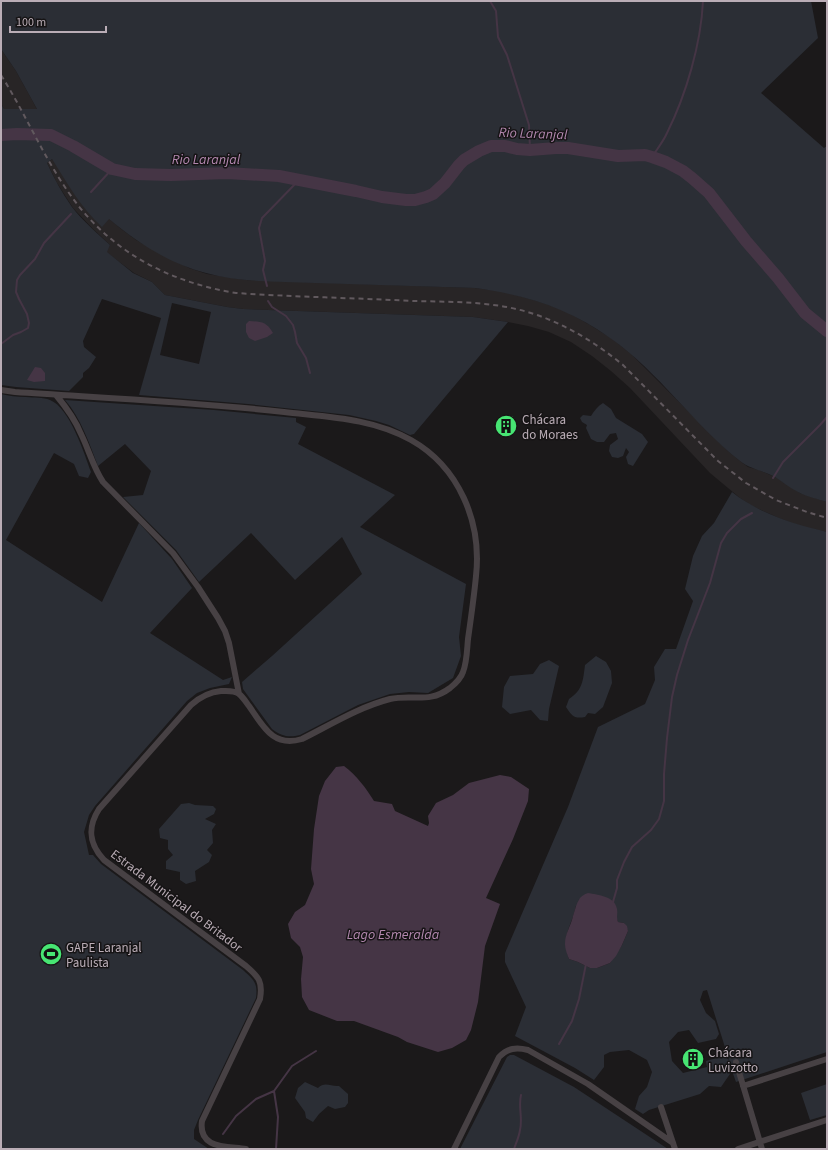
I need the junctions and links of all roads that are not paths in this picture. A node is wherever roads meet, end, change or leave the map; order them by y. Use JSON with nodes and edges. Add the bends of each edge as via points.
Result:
{"nodes":[{"id":1,"x":1,"y":390,"type":"edge"},
{"id":2,"x":56,"y":395,"type":"junction"},
{"id":3,"x":239,"y":694,"type":"junction"},
{"id":4,"x":827,"y":1059,"type":"edge"},
{"id":5,"x":736,"y":1062,"type":"dead end"},
{"id":6,"x":743,"y":1086,"type":"junction"},
{"id":7,"x":661,"y":1107,"type":"dead end"},
{"id":8,"x":827,"y":1120,"type":"edge"},
{"id":9,"x":760,"y":1142,"type":"junction"},
{"id":10,"x":674,"y":1146,"type":"edge"},
{"id":11,"x":246,"y":1149,"type":"edge"},
{"id":12,"x":454,"y":1149,"type":"edge"},
{"id":13,"x":738,"y":1149,"type":"edge"},
{"id":14,"x":762,"y":1149,"type":"edge"}],
"edges":[{"from":1,"to":2,"type":"street"},
{"from":2,"to":3,"type":"street","via":[[73,418],[103,482],[173,553],[218,618],[229,643]]},
{"from":2,"to":3,"type":"street","via":[[212,405],[362,421],[400,434],[419,445],[447,470],[456,483],[474,524],[477,569],[463,674],[451,687],[438,696],[429,698],[409,697],[382,702],[294,742],[281,740],[268,732]]},
{"from":3,"to":11,"type":"street","name":"Estrada Municipal do Britador","via":[[231,691],[211,692],[190,704],[99,809],[91,827],[95,847],[104,860],[246,966],[260,980],[260,999],[202,1121],[203,1135],[210,1143]]},
{"from":4,"to":6,"type":"street"},
{"from":5,"to":6,"type":"street"},
{"from":6,"to":9,"type":"street"},
{"from":7,"to":10,"type":"street"},
{"from":8,"to":9,"type":"street"},
{"from":9,"to":13,"type":"street"},
{"from":9,"to":14,"type":"street"},
{"from":10,"to":12,"type":"street","via":[[579,1078],[528,1050],[519,1048],[504,1052],[499,1057]]}]}
